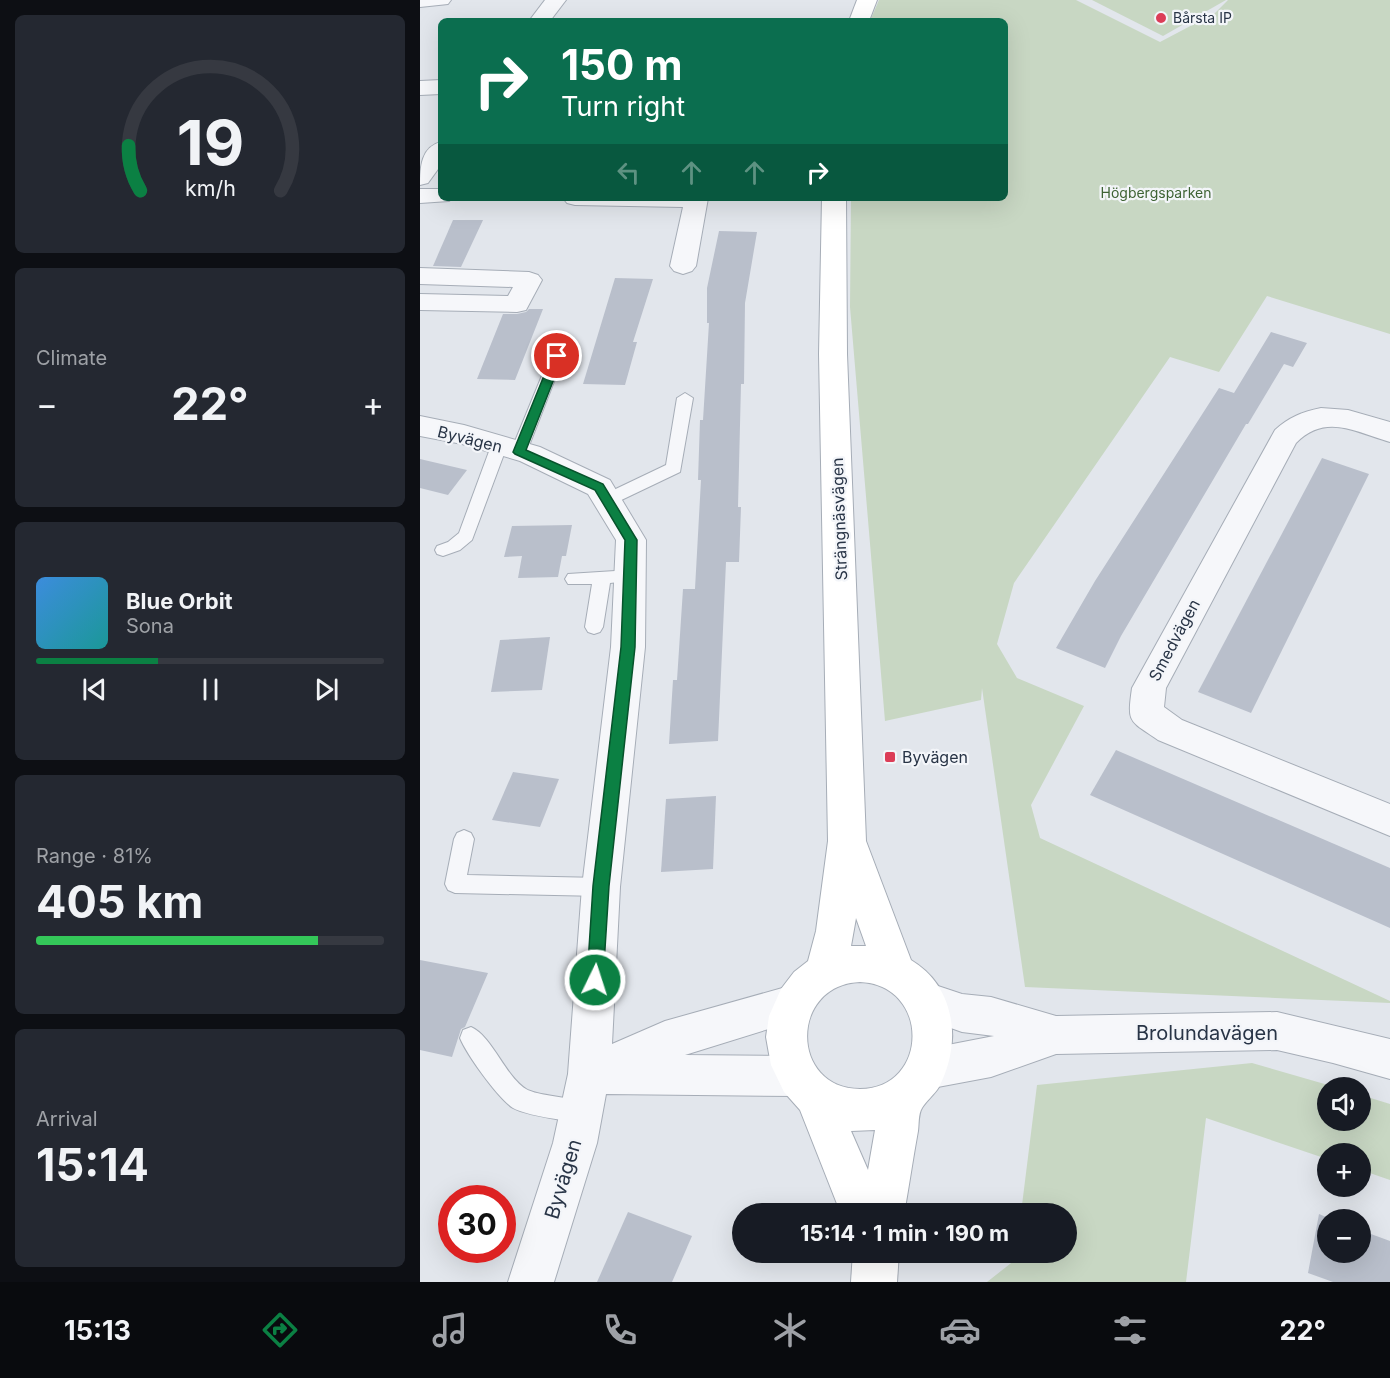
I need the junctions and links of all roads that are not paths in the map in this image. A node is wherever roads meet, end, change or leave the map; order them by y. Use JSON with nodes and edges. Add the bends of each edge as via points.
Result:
{"nodes":[{"id":1,"x":441,"y":0,"type":"edge"},
{"id":2,"x":556,"y":0,"type":"edge"},
{"id":3,"x":867,"y":0,"type":"edge"},
{"id":4,"x":420,"y":1,"type":"edge"},
{"id":5,"x":541,"y":18,"type":"edge"},
{"id":6,"x":847,"y":18,"type":"edge"},
{"id":7,"x":438,"y":87,"type":"edge"},
{"id":8,"x":420,"y":88,"type":"edge"},
{"id":9,"x":438,"y":153,"type":"edge"},
{"id":10,"x":420,"y":178,"type":"edge"},
{"id":11,"x":420,"y":196,"type":"edge"},
{"id":12,"x":438,"y":196,"type":"edge"},
{"id":13,"x":697,"y":201,"type":"edge"},
{"id":14,"x":834,"y":201,"type":"edge"},
{"id":15,"x":683,"y":266,"type":"dead end"},
{"id":16,"x":420,"y":276,"type":"edge"},
{"id":17,"x":420,"y":302,"type":"edge"},
{"id":18,"x":557,"y":356,"type":"dead end"},
{"id":19,"x":685,"y":398,"type":"dead end"},
{"id":20,"x":420,"y":426,"type":"edge"},
{"id":21,"x":1390,"y":432,"type":"edge"},
{"id":22,"x":509,"y":449,"type":"junction"},
{"id":23,"x":607,"y":500,"type":"junction"},
{"id":24,"x":443,"y":550,"type":"dead end"},
{"id":25,"x":617,"y":577,"type":"junction"},
{"id":26,"x":574,"y":579,"type":"dead end"},
{"id":27,"x":594,"y":627,"type":"dead end"},
{"id":28,"x":1390,"y":820,"type":"edge"},
{"id":29,"x":464,"y":839,"type":"dead end"},
{"id":30,"x":848,"y":841,"type":"junction"},
{"id":31,"x":601,"y":886,"type":"junction"},
{"id":32,"x":895,"y":972,"type":"junction"},
{"id":33,"x":825,"y":973,"type":"junction"},
{"id":34,"x":927,"y":1001,"type":"junction"},
{"id":35,"x":793,"y":1004,"type":"junction"},
{"id":36,"x":1056,"y":1035,"type":"junction"},
{"id":37,"x":471,"y":1038,"type":"dead end"},
{"id":38,"x":1390,"y":1059,"type":"edge"},
{"id":39,"x":914,"y":1082,"type":"junction"},
{"id":40,"x":806,"y":1087,"type":"junction"},
{"id":41,"x":585,"y":1093,"type":"junction"},
{"id":42,"x":858,"y":1203,"type":"edge"},
{"id":43,"x":885,"y":1203,"type":"edge"},
{"id":44,"x":875,"y":1263,"type":"edge"},
{"id":45,"x":531,"y":1282,"type":"edge"},
{"id":46,"x":874,"y":1282,"type":"edge"}],
"edges":[{"from":1,"to":4,"type":"street"},
{"from":2,"to":5,"type":"street"},
{"from":3,"to":6,"type":"main road"},
{"from":7,"to":8,"type":"street"},
{"from":9,"to":10,"type":"street"},
{"from":11,"to":12,"type":"street"},
{"from":13,"to":15,"type":"street"},
{"from":14,"to":30,"type":"main road","name":"Strängnäsvägen","via":[[833,354]]},
{"from":16,"to":17,"type":"street","via":[[529,280],[517,304]]},
{"from":18,"to":22,"type":"lane"},
{"from":19,"to":23,"type":"lane","via":[[674,468]]},
{"from":20,"to":22,"type":"street","name":"Byvägen"},
{"from":21,"to":28,"type":"street","name":"Smedvägen","via":[[1343,417],[1322,415],[1293,427],[1284,437],[1149,688],[1146,714],[1170,730]]},
{"from":22,"to":23,"type":"street","name":"Byvägen","via":[[599,487]]},
{"from":22,"to":24,"type":"lane","via":[[466,536]]},
{"from":23,"to":25,"type":"street","name":"Byvägen","via":[[631,540]]},
{"from":25,"to":26,"type":"lane"},
{"from":25,"to":27,"type":"lane"},
{"from":25,"to":31,"type":"street","name":"Byvägen","via":[[628,647]]},
{"from":29,"to":31,"type":"lane","via":[[455,884]]},
{"from":30,"to":32,"type":"main road","name":"Strängnäsvägen"},
{"from":30,"to":33,"type":"main road","name":"Strängnäsvägen"},
{"from":31,"to":41,"type":"street","name":"Byvägen"},
{"from":32,"to":33,"type":"main road","via":[[873,965]]},
{"from":32,"to":34,"type":"main road"},
{"from":33,"to":35,"type":"main road","via":[[807,986]]},
{"from":34,"to":36,"type":"street","name":"Brolundavägen"},
{"from":34,"to":39,"type":"main road","via":[[934,1023],[935,1046]]},
{"from":35,"to":40,"type":"main road","via":[[785,1028],[785,1053]]},
{"from":35,"to":41,"type":"street","via":[[665,1041]]},
{"from":36,"to":38,"type":"street","name":"Brolundavägen","via":[[1277,1031]]},
{"from":36,"to":39,"type":"street","name":"Brolundavägen"},
{"from":37,"to":41,"type":"lane","via":[[520,1099]]},
{"from":39,"to":40,"type":"main road","via":[[882,1105],[860,1109],[838,1106]]},
{"from":39,"to":43,"type":"main road"},
{"from":40,"to":41,"type":"street"},
{"from":40,"to":42,"type":"main road"},
{"from":41,"to":45,"type":"street","name":"Byvägen","via":[[574,1143]]},
{"from":44,"to":46,"type":"main road"}]}
